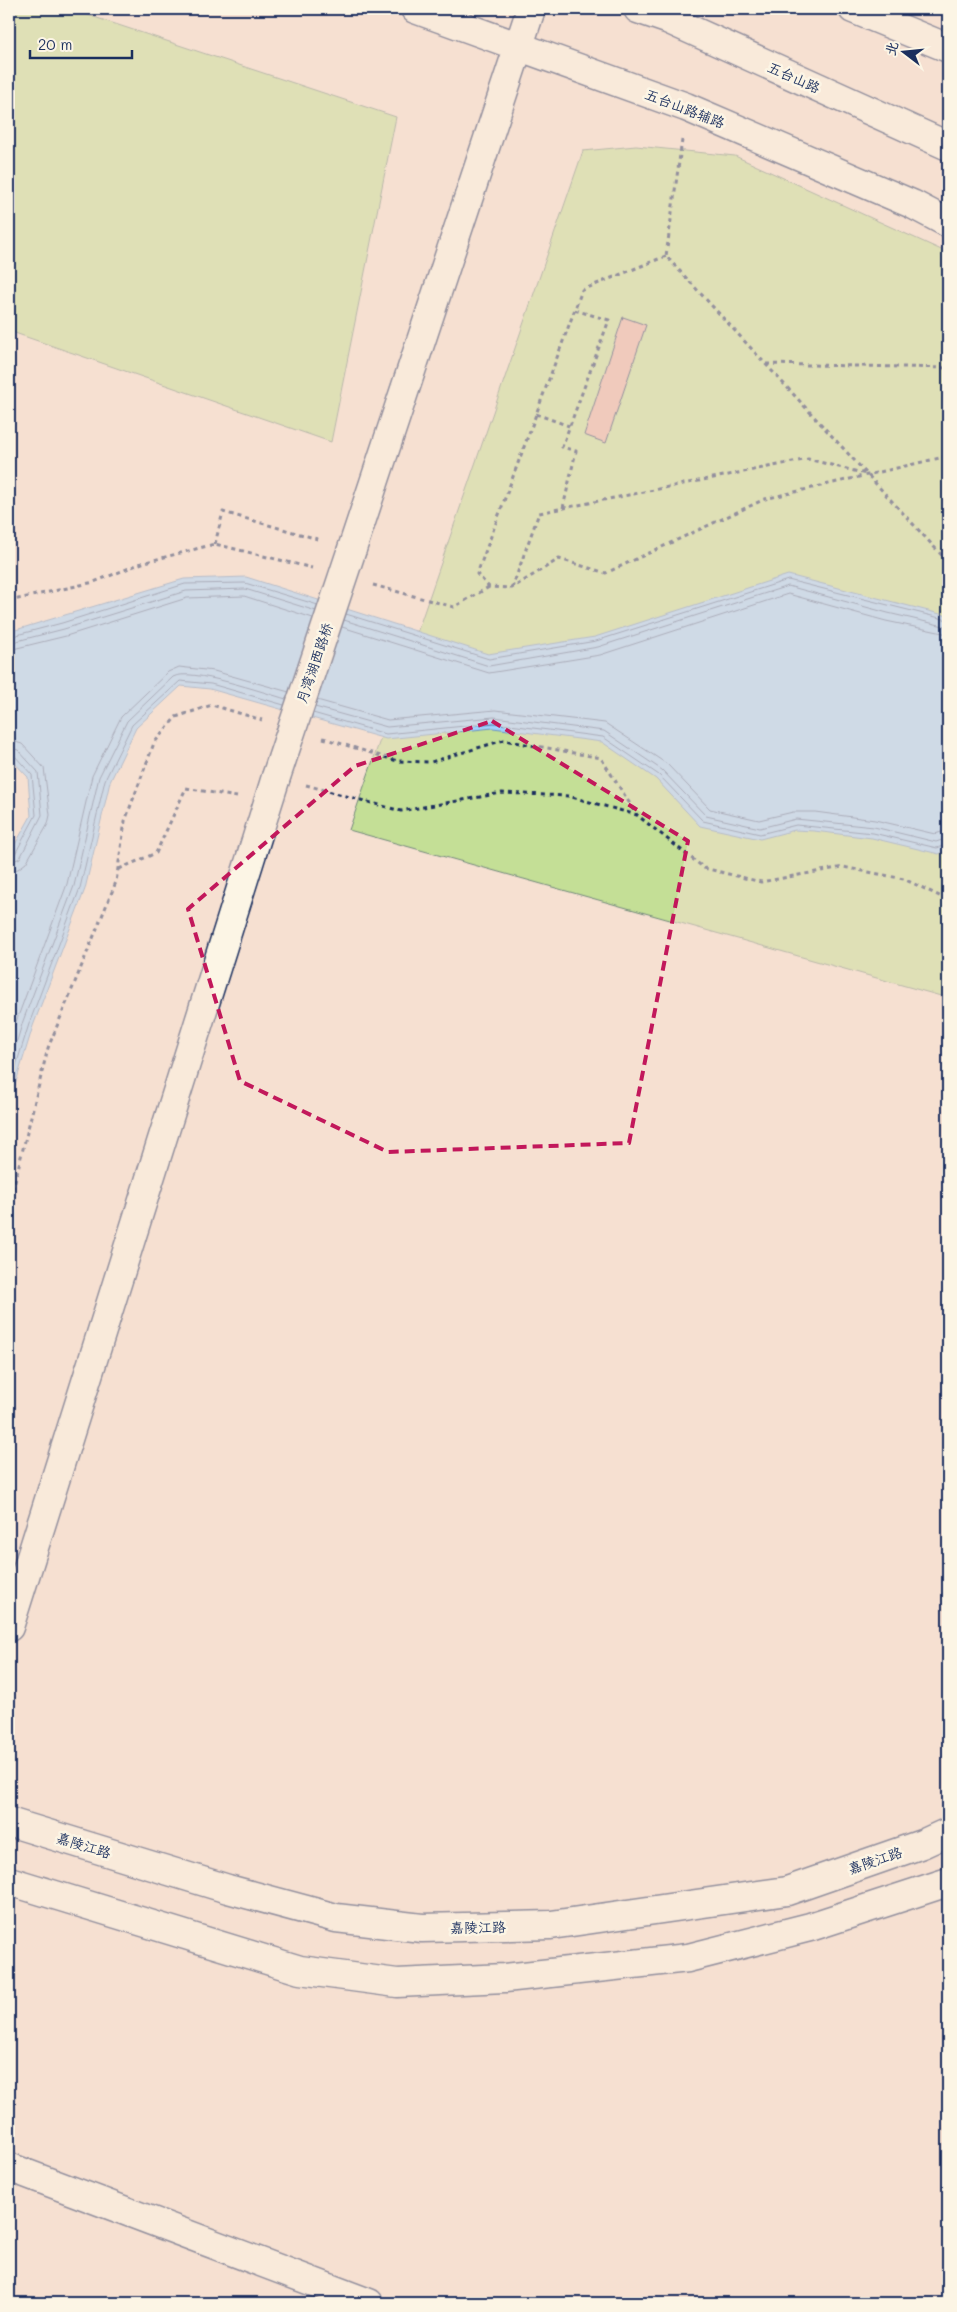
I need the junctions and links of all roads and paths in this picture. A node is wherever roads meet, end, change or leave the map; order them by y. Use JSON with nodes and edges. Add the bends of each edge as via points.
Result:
{"nodes":[{"id":1,"x":414,"y":9,"type":"edge"},
{"id":2,"x":531,"y":9,"type":"edge"},
{"id":3,"x":638,"y":9,"type":"edge"},
{"id":4,"x":852,"y":9,"type":"edge"},
{"id":5,"x":518,"y":46,"type":"junction"},
{"id":6,"x":948,"y":48,"type":"edge"},
{"id":7,"x":686,"y":107,"type":"junction"},
{"id":8,"x":948,"y":146,"type":"edge"},
{"id":9,"x":948,"y":223,"type":"edge"},
{"id":10,"x":666,"y":256,"type":"junction"},
{"id":11,"x":574,"y":310,"type":"junction"},
{"id":12,"x":766,"y":364,"type":"junction"},
{"id":13,"x":948,"y":368,"type":"edge"},
{"id":14,"x":536,"y":414,"type":"junction"},
{"id":15,"x":569,"y":426,"type":"junction"},
{"id":16,"x":948,"y":456,"type":"edge"},
{"id":17,"x":868,"y":475,"type":"junction"},
{"id":18,"x":563,"y":508,"type":"junction"},
{"id":19,"x":215,"y":544,"type":"junction"},
{"id":20,"x":352,"y":549,"type":"junction"},
{"id":21,"x":948,"y":562,"type":"edge"},
{"id":22,"x":320,"y":570,"type":"dead end"},
{"id":23,"x":368,"y":584,"type":"dead end"},
{"id":24,"x":489,"y":586,"type":"junction"},
{"id":25,"x":512,"y":588,"type":"junction"},
{"id":26,"x":9,"y":601,"type":"edge"},
{"id":27,"x":272,"y":789,"type":"junction"},
{"id":28,"x":9,"y":799,"type":"edge"},
{"id":29,"x":9,"y":835,"type":"edge"},
{"id":30,"x":118,"y":869,"type":"dead end"},
{"id":31,"x":948,"y":900,"type":"edge"},
{"id":32,"x":9,"y":1627,"type":"edge"},
{"id":33,"x":9,"y":1822,"type":"edge"},
{"id":34,"x":948,"y":1832,"type":"edge"},
{"id":35,"x":9,"y":1881,"type":"edge"},
{"id":36,"x":948,"y":1882,"type":"edge"},
{"id":37,"x":9,"y":2167,"type":"edge"},
{"id":38,"x":369,"y":2303,"type":"edge"}],
"edges":[{"from":1,"to":5,"type":"street","name":"五台山路辅路"},
{"from":2,"to":5,"type":"street","name":"月湾湖西路桥"},
{"from":3,"to":8,"type":"street","name":"五台山路"},
{"from":4,"to":6,"type":"street"},
{"from":5,"to":7,"type":"street","name":"五台山路辅路"},
{"from":5,"to":20,"type":"street","name":"月湾湖西路桥"},
{"from":7,"to":9,"type":"street","name":"五台山路辅路","via":[[912,204]]},
{"from":7,"to":10,"type":"path"},
{"from":10,"to":11,"type":"path","via":[[582,290]]},
{"from":10,"to":12,"type":"path"},
{"from":11,"to":14,"type":"path"},
{"from":11,"to":15,"type":"path","via":[[608,320]]},
{"from":12,"to":13,"type":"path"},
{"from":12,"to":17,"type":"path"},
{"from":14,"to":15,"type":"path"},
{"from":14,"to":24,"type":"path","via":[[477,574]]},
{"from":15,"to":18,"type":"path","via":[[562,447],[576,451]]},
{"from":16,"to":17,"type":"path"},
{"from":17,"to":18,"type":"path","via":[[808,459]]},
{"from":17,"to":21,"type":"path"},
{"from":17,"to":25,"type":"path","via":[[765,498],[606,573],[559,559]]},
{"from":18,"to":25,"type":"path","via":[[539,513]]},
{"from":19,"to":20,"type":"path","via":[[223,512]]},
{"from":19,"to":22,"type":"path"},
{"from":19,"to":26,"type":"path","via":[[142,563],[94,582]]},
{"from":20,"to":27,"type":"street","name":"月湾湖西路桥","bridge":true},
{"from":23,"to":24,"type":"path","via":[[454,607]]},
{"from":24,"to":25,"type":"path"},
{"from":27,"to":30,"type":"path","via":[[186,788],[156,852]]},
{"from":27,"to":31,"type":"path","via":[[401,811],[502,793],[568,796],[637,815],[704,868],[761,882],[843,868],[904,879]]},
{"from":27,"to":32,"type":"street","name":"月湾湖西路桥"},
{"from":28,"to":29,"type":"path"},
{"from":33,"to":34,"type":"street","name":"嘉陵江路","via":[[228,1889],[336,1918],[422,1928],[551,1925],[787,1891]]},
{"from":35,"to":36,"type":"street","via":[[300,1970],[397,1983],[505,1978],[688,1958],[810,1927]]},
{"from":37,"to":38,"type":"street"}]}
